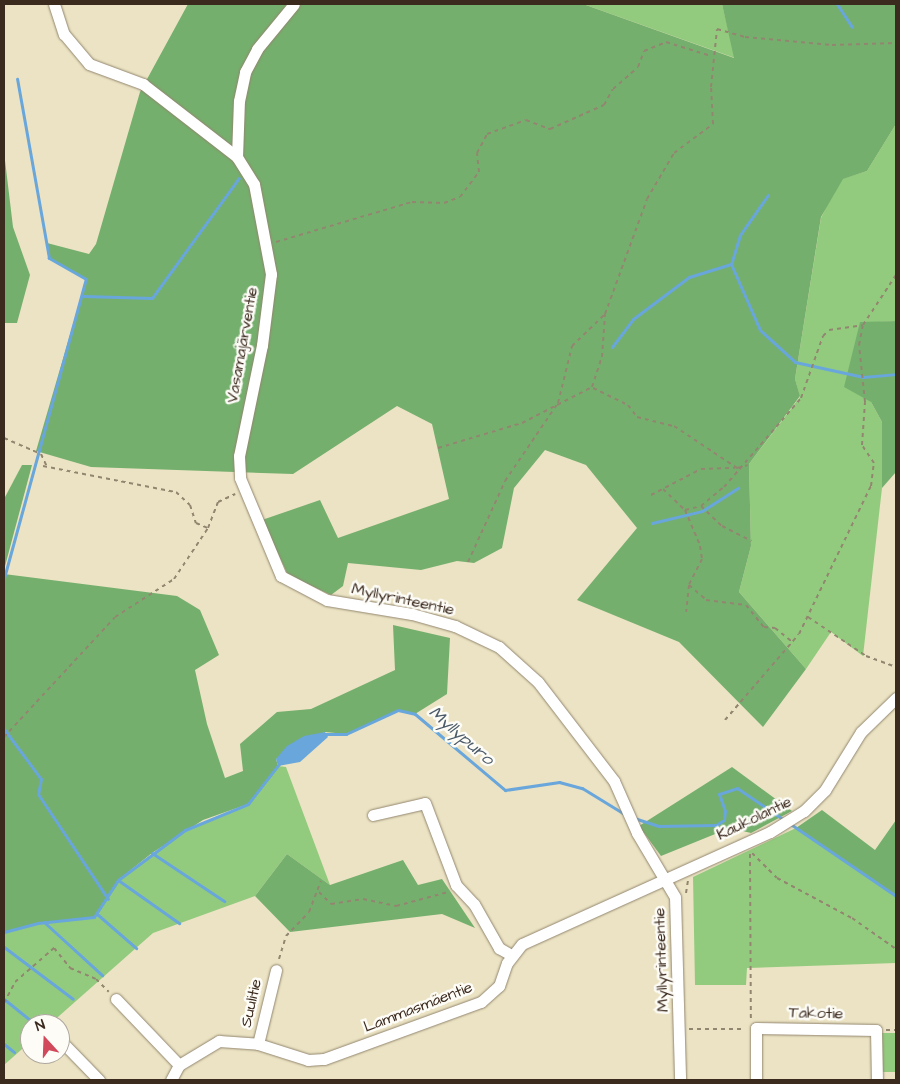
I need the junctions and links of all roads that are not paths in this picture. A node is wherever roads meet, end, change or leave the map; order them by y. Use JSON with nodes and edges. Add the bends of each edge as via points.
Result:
{"nodes":[{"id":1,"x":54,"y":4,"type":"edge"},
{"id":2,"x":294,"y":4,"type":"edge"},
{"id":3,"x":237,"y":157,"type":"junction"},
{"id":4,"x":243,"y":492,"type":"joint"},
{"id":5,"x":896,"y":698,"type":"edge"},
{"id":6,"x":372,"y":815,"type":"dead end"},
{"id":7,"x":665,"y":878,"type":"junction"},
{"id":8,"x":511,"y":955,"type":"junction"},
{"id":9,"x":276,"y":970,"type":"road end"},
{"id":10,"x":116,"y":999,"type":"road end"},
{"id":11,"x":258,"y":1044,"type":"junction"},
{"id":12,"x":70,"y":1050,"type":"edge"},
{"id":13,"x":179,"y":1065,"type":"junction"},
{"id":14,"x":99,"y":1080,"type":"edge"},
{"id":15,"x":171,"y":1080,"type":"edge"},
{"id":16,"x":680,"y":1080,"type":"edge"},
{"id":17,"x":756,"y":1080,"type":"edge"},
{"id":18,"x":877,"y":1080,"type":"edge"}],
"edges":[{"from":1,"to":3,"type":"street","name":"Vasamajärventie","via":[[64,34],[89,64],[143,84]]},
{"from":2,"to":3,"type":"street","via":[[256,49],[246,72],[239,101]]},
{"from":3,"to":4,"type":"street","name":"Vasamajärventie","via":[[254,184],[268,244],[268,307],[239,456]]},
{"from":4,"to":7,"type":"street","name":"Myllyrinteentie","via":[[274,563],[290,584],[327,600],[455,626],[516,660],[600,759],[630,821]]},
{"from":5,"to":7,"type":"street","name":"Kaukolantie","via":[[860,732],[814,802],[770,832]]},
{"from":6,"to":8,"type":"street","via":[[425,803],[460,889],[474,904],[499,948]]},
{"from":7,"to":8,"type":"street","name":"Lammasmäentie","via":[[578,915],[522,944]]},
{"from":7,"to":16,"type":"street","name":"Myllyrinteentie","via":[[675,897]]},
{"from":8,"to":11,"type":"street","name":"Lammasmäentie","via":[[498,986],[481,1002],[384,1038],[308,1060]]},
{"from":9,"to":11,"type":"street","name":"Suulitie"},
{"from":10,"to":13,"type":"street"},
{"from":11,"to":13,"type":"street","name":"Lammasmäentie","via":[[219,1040]]},
{"from":12,"to":14,"type":"street"},
{"from":13,"to":15,"type":"street"},
{"from":17,"to":18,"type":"street","name":"Takotie","via":[[756,1028],[876,1030]]}]}
